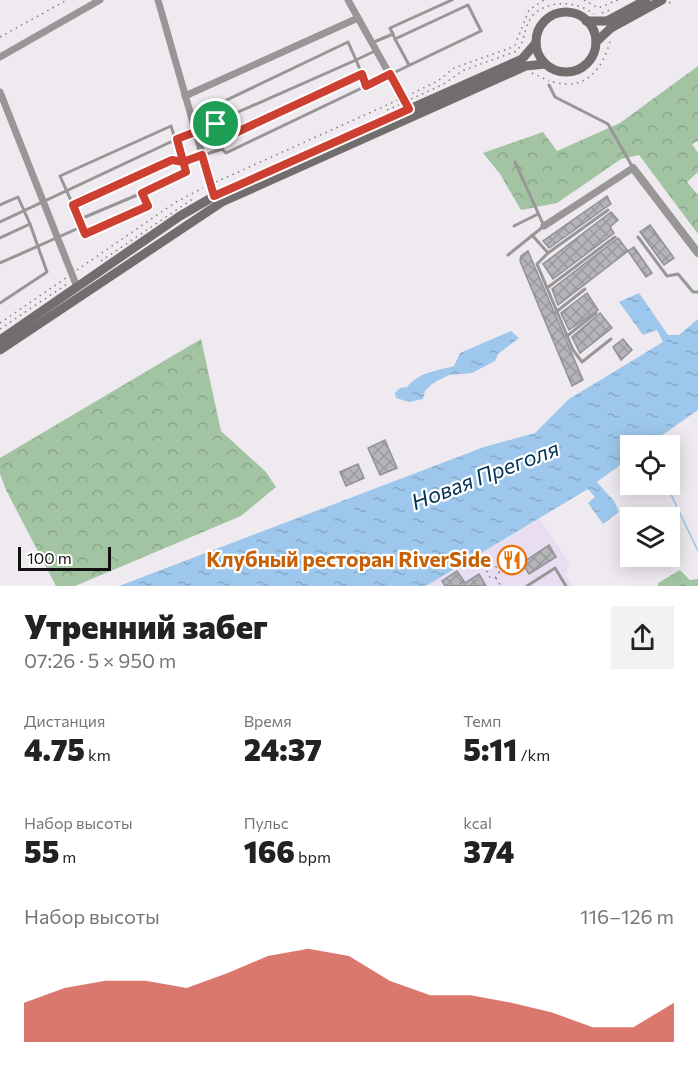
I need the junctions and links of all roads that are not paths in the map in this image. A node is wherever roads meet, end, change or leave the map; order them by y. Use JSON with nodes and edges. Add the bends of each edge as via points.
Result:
{"nodes":[{"id":1,"x":100,"y":0,"type":"edge"},
{"id":2,"x":158,"y":0,"type":"edge"},
{"id":3,"x":348,"y":0,"type":"edge"},
{"id":4,"x":452,"y":0,"type":"edge"},
{"id":5,"x":466,"y":0,"type":"edge"},
{"id":6,"x":646,"y":0,"type":"edge"},
{"id":7,"x":662,"y":3,"type":"edge"},
{"id":8,"x":468,"y":5,"type":"junction"},
{"id":9,"x":358,"y":18,"type":"junction"},
{"id":10,"x":586,"y":21,"type":"junction"},
{"id":11,"x":393,"y":34,"type":"junction"},
{"id":12,"x":395,"y":39,"type":"junction"},
{"id":13,"x":596,"y":42,"type":"junction"},
{"id":14,"x":372,"y":43,"type":"junction"},
{"id":15,"x":536,"y":43,"type":"junction"},
{"id":16,"x":376,"y":51,"type":"junction"},
{"id":17,"x":0,"y":57,"type":"edge"},
{"id":18,"x":356,"y":60,"type":"junction"},
{"id":19,"x":545,"y":64,"type":"junction"},
{"id":20,"x":408,"y":65,"type":"junction"},
{"id":21,"x":362,"y":74,"type":"junction"},
{"id":22,"x":390,"y":74,"type":"junction"},
{"id":23,"x":549,"y":85,"type":"dead end"},
{"id":24,"x":366,"y":86,"type":"junction"},
{"id":25,"x":0,"y":92,"type":"edge"},
{"id":26,"x":185,"y":96,"type":"junction"},
{"id":27,"x":409,"y":109,"type":"junction"},
{"id":28,"x":216,"y":124,"type":"junction"},
{"id":29,"x":195,"y":132,"type":"junction"},
{"id":30,"x":177,"y":139,"type":"junction"},
{"id":31,"x":220,"y":140,"type":"junction"},
{"id":32,"x":222,"y":149,"type":"junction"},
{"id":33,"x":202,"y":155,"type":"junction"},
{"id":34,"x":183,"y":162,"type":"junction"},
{"id":35,"x":515,"y":162,"type":"dead end"},
{"id":36,"x":633,"y":168,"type":"junction"},
{"id":37,"x":66,"y":191,"type":"junction"},
{"id":38,"x":142,"y":193,"type":"junction"},
{"id":39,"x":214,"y":196,"type":"junction"},
{"id":40,"x":44,"y":202,"type":"junction"},
{"id":41,"x":0,"y":205,"type":"edge"},
{"id":42,"x":73,"y":205,"type":"junction"},
{"id":43,"x":608,"y":210,"type":"dead end"},
{"id":44,"x":25,"y":211,"type":"junction"},
{"id":45,"x":538,"y":214,"type":"junction"},
{"id":46,"x":78,"y":220,"type":"junction"},
{"id":47,"x":0,"y":222,"type":"edge"},
{"id":48,"x":30,"y":224,"type":"junction"},
{"id":49,"x":514,"y":226,"type":"dead end"},
{"id":50,"x":544,"y":226,"type":"junction"},
{"id":51,"x":81,"y":227,"type":"junction"},
{"id":52,"x":532,"y":235,"type":"junction"},
{"id":53,"x":57,"y":236,"type":"junction"},
{"id":54,"x":615,"y":237,"type":"dead end"},
{"id":55,"x":638,"y":237,"type":"dead end"},
{"id":56,"x":0,"y":238,"type":"edge"},
{"id":57,"x":39,"y":244,"type":"junction"},
{"id":58,"x":698,"y":252,"type":"edge"},
{"id":59,"x":548,"y":253,"type":"junction"},
{"id":60,"x":508,"y":255,"type":"dead end"},
{"id":61,"x":0,"y":263,"type":"edge"},
{"id":62,"x":77,"y":287,"type":"junction"},
{"id":63,"x":546,"y":288,"type":"junction"},
{"id":64,"x":585,"y":289,"type":"dead end"},
{"id":65,"x":698,"y":292,"type":"edge"},
{"id":66,"x":0,"y":303,"type":"edge"},
{"id":67,"x":556,"y":312,"type":"junction"},
{"id":68,"x":596,"y":313,"type":"dead end"},
{"id":69,"x":567,"y":336,"type":"junction"},
{"id":70,"x":611,"y":339,"type":"dead end"},
{"id":71,"x":0,"y":340,"type":"edge"},
{"id":72,"x":0,"y":350,"type":"edge"},
{"id":73,"x":527,"y":586,"type":"edge"},
{"id":74,"x":566,"y":586,"type":"edge"}],
"edges":[{"from":1,"to":17,"type":"street"},
{"from":2,"to":26,"type":"street"},
{"from":3,"to":9,"type":"street"},
{"from":4,"to":11,"type":"lane","via":[[390,28]]},
{"from":5,"to":8,"type":"lane"},
{"from":6,"to":10,"type":"main road","via":[[607,21]]},
{"from":7,"to":13,"type":"main road","via":[[606,31]]},
{"from":8,"to":12,"type":"lane"},
{"from":8,"to":20,"type":"lane","via":[[481,31]]},
{"from":9,"to":14,"type":"street"},
{"from":9,"to":26,"type":"street"},
{"from":10,"to":13,"type":"main road"},
{"from":10,"to":15,"type":"main road","via":[[571,13],[554,15],[540,27]]},
{"from":11,"to":12,"type":"lane"},
{"from":11,"to":14,"type":"lane"},
{"from":12,"to":20,"type":"lane"},
{"from":13,"to":19,"type":"main road","via":[[591,58],[578,70],[561,72]]},
{"from":14,"to":16,"type":"street"},
{"from":15,"to":19,"type":"main road"},
{"from":15,"to":27,"type":"main road","via":[[522,59]]},
{"from":16,"to":18,"type":"lane"},
{"from":16,"to":22,"type":"street"},
{"from":18,"to":21,"type":"lane"},
{"from":18,"to":28,"type":"lane"},
{"from":18,"to":28,"type":"lane","via":[[348,42],[212,107]]},
{"from":19,"to":72,"type":"main road","via":[[526,66],[231,198],[186,224]]},
{"from":20,"to":22,"type":"lane"},
{"from":21,"to":24,"type":"lane"},
{"from":21,"to":31,"type":"lane"},
{"from":22,"to":24,"type":"lane"},
{"from":22,"to":27,"type":"street"},
{"from":23,"to":36,"type":"lane","via":[[555,97],[608,124]]},
{"from":24,"to":32,"type":"lane","via":[[226,153]]},
{"from":25,"to":40,"type":"street"},
{"from":26,"to":29,"type":"street"},
{"from":27,"to":39,"type":"main road"},
{"from":28,"to":29,"type":"lane"},
{"from":28,"to":31,"type":"lane"},
{"from":29,"to":30,"type":"lane"},
{"from":29,"to":33,"type":"street"},
{"from":30,"to":34,"type":"lane"},
{"from":30,"to":37,"type":"lane"},
{"from":30,"to":37,"type":"lane","via":[[171,126],[60,176]]},
{"from":31,"to":32,"type":"lane"},
{"from":32,"to":33,"type":"lane"},
{"from":33,"to":34,"type":"lane"},
{"from":33,"to":39,"type":"street"},
{"from":34,"to":38,"type":"lane","via":[[186,172]]},
{"from":34,"to":42,"type":"lane","via":[[172,160]]},
{"from":35,"to":45,"type":"lane"},
{"from":36,"to":50,"type":"street"},
{"from":36,"to":58,"type":"street"},
{"from":37,"to":40,"type":"lane"},
{"from":37,"to":42,"type":"lane"},
{"from":38,"to":46,"type":"lane"},
{"from":38,"to":51,"type":"lane","via":[[148,206],[85,234]]},
{"from":39,"to":62,"type":"main road"},
{"from":40,"to":44,"type":"lane"},
{"from":40,"to":53,"type":"street"},
{"from":41,"to":44,"type":"lane","via":[[18,197]]},
{"from":42,"to":46,"type":"lane"},
{"from":43,"to":59,"type":"lane"},
{"from":44,"to":47,"type":"lane"},
{"from":44,"to":48,"type":"lane"},
{"from":45,"to":49,"type":"lane"},
{"from":45,"to":50,"type":"lane"},
{"from":46,"to":51,"type":"lane"},
{"from":48,"to":56,"type":"lane"},
{"from":48,"to":57,"type":"lane"},
{"from":50,"to":52,"type":"lane"},
{"from":51,"to":53,"type":"lane"},
{"from":52,"to":59,"type":"lane"},
{"from":52,"to":60,"type":"lane"},
{"from":53,"to":57,"type":"lane"},
{"from":53,"to":62,"type":"street"},
{"from":54,"to":63,"type":"lane"},
{"from":55,"to":65,"type":"lane","via":[[667,276],[678,274],[693,292]]},
{"from":57,"to":61,"type":"lane"},
{"from":57,"to":66,"type":"lane","via":[[47,272]]},
{"from":59,"to":63,"type":"lane","via":[[537,264]]},
{"from":62,"to":71,"type":"main road"},
{"from":63,"to":67,"type":"lane"},
{"from":64,"to":67,"type":"lane"},
{"from":67,"to":69,"type":"lane"},
{"from":68,"to":69,"type":"lane"},
{"from":69,"to":70,"type":"lane","via":[[582,362]]},
{"from":73,"to":74,"type":"lane","via":[[555,568]]}]}
